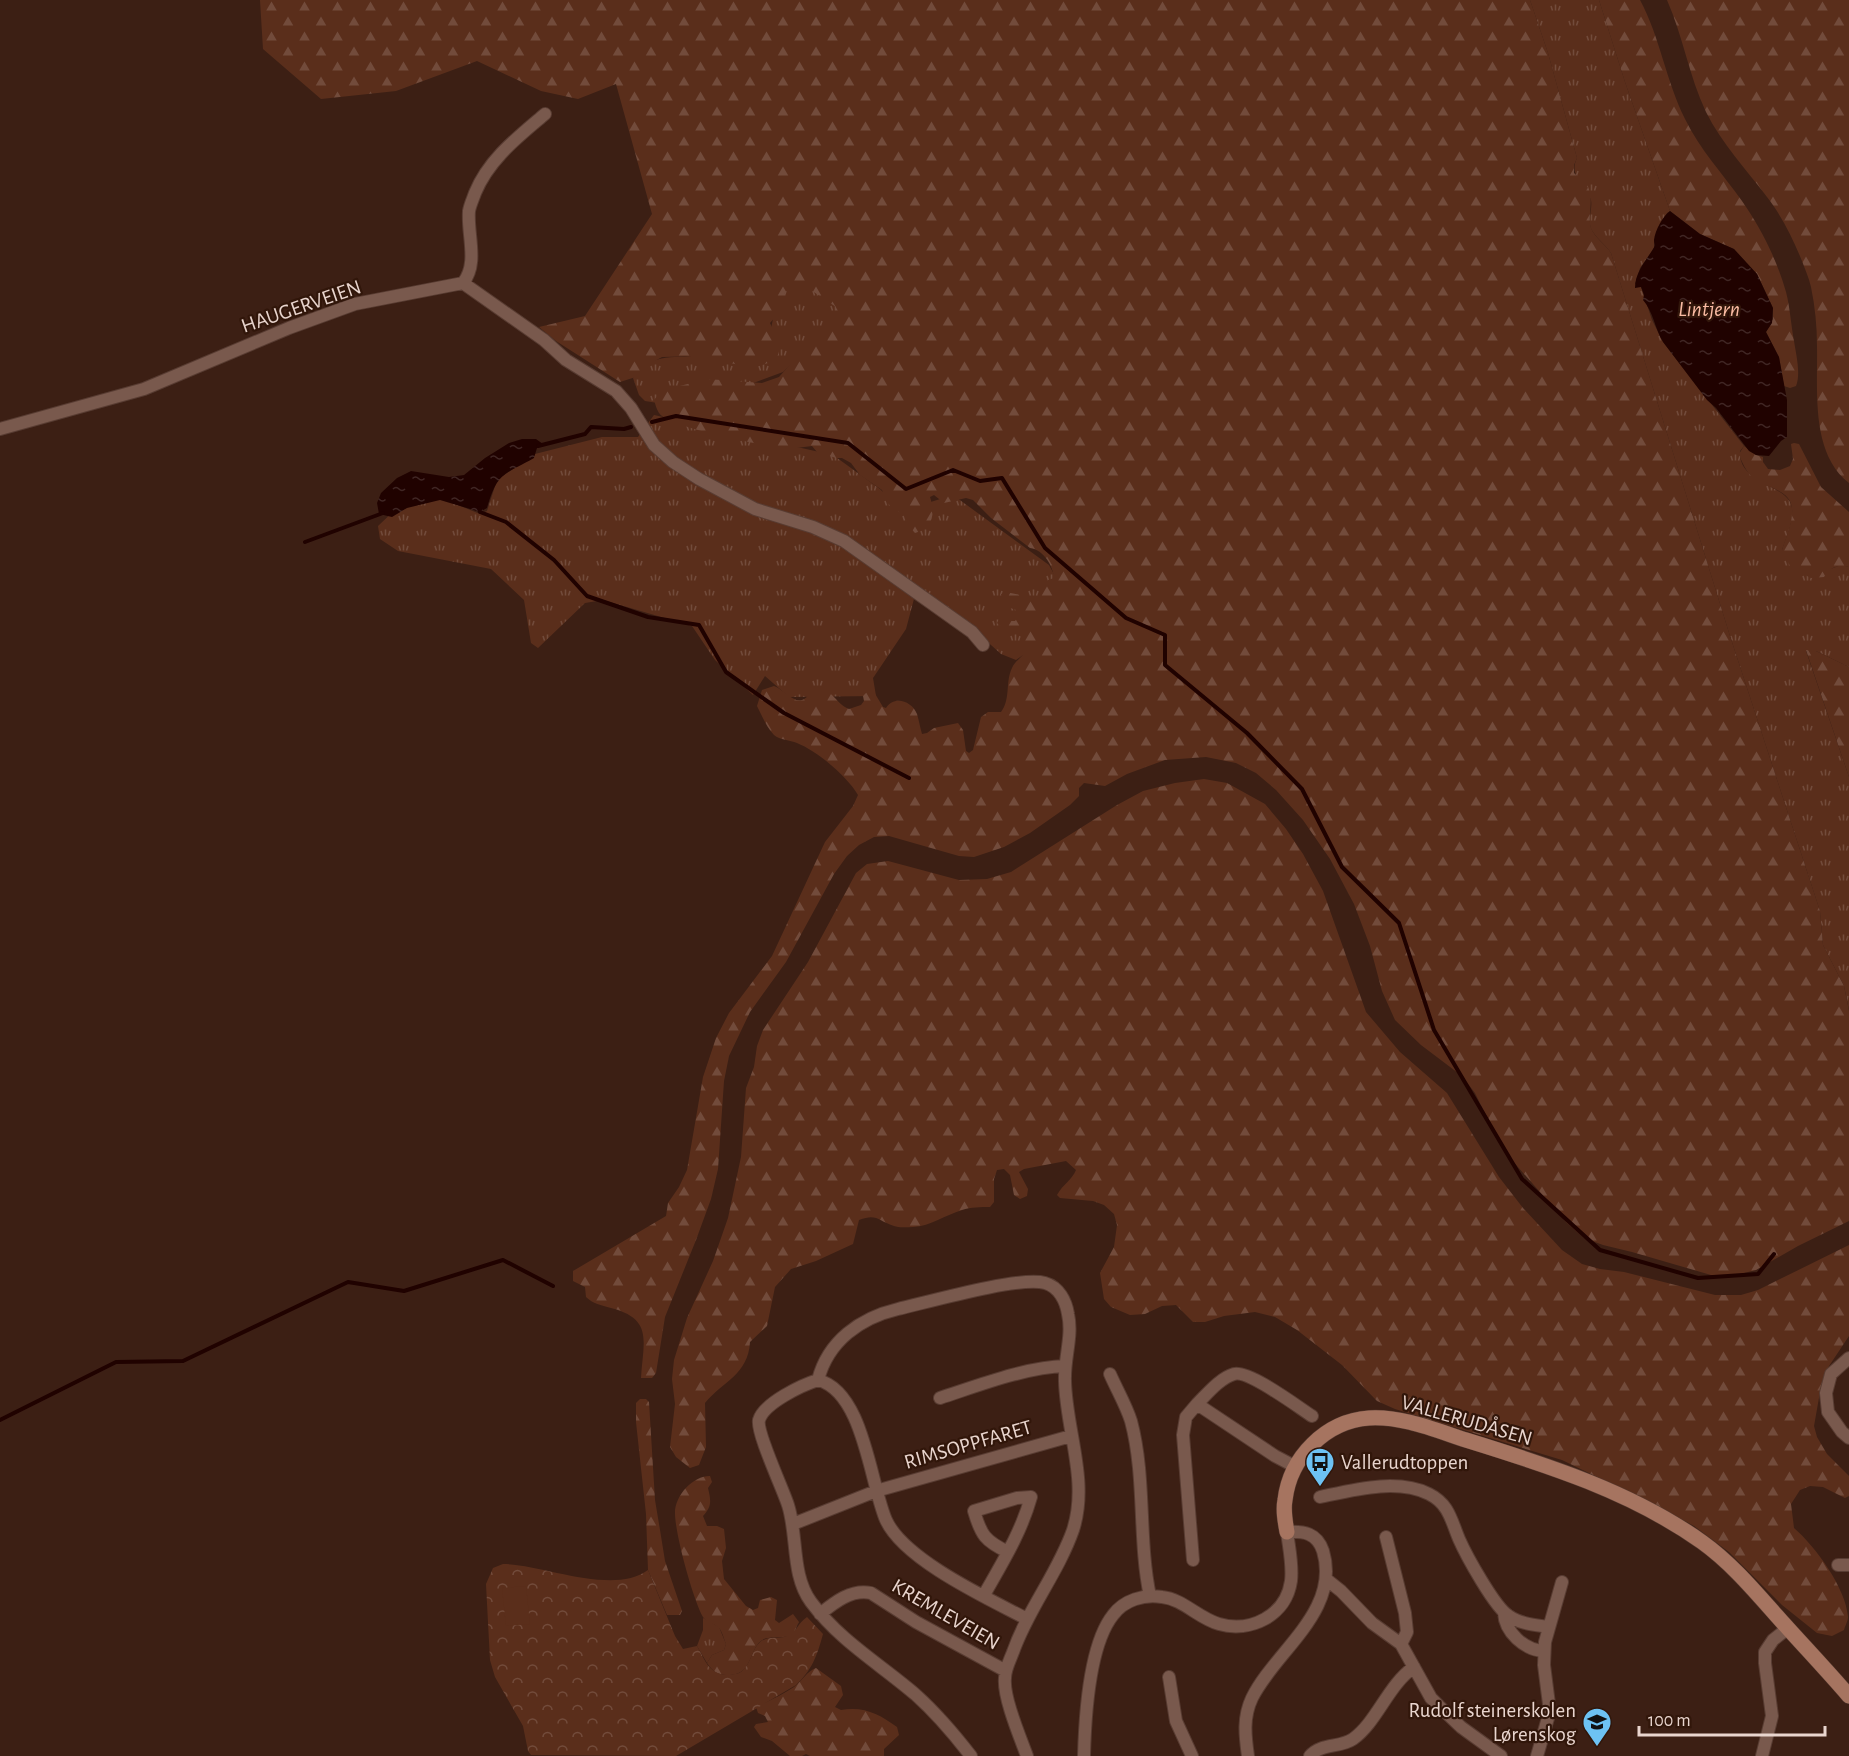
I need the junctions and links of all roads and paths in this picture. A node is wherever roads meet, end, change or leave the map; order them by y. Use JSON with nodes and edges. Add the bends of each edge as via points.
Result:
{"nodes":[{"id":1,"x":545,"y":114,"type":"dead end"},
{"id":2,"x":463,"y":283,"type":"junction"},
{"id":3,"x":0,"y":429,"type":"edge"},
{"id":4,"x":983,"y":645,"type":"dead end"},
{"id":5,"x":1849,"y":1358,"type":"edge"},
{"id":6,"x":1065,"y":1366,"type":"junction"},
{"id":7,"x":1110,"y":1374,"type":"dead end"},
{"id":8,"x":818,"y":1380,"type":"junction"},
{"id":9,"x":940,"y":1398,"type":"dead end"},
{"id":10,"x":1197,"y":1404,"type":"junction"},
{"id":11,"x":1312,"y":1416,"type":"dead end"},
{"id":12,"x":1071,"y":1436,"type":"junction"},
{"id":13,"x":1849,"y":1438,"type":"edge"},
{"id":14,"x":1296,"y":1467,"type":"junction"},
{"id":15,"x":876,"y":1491,"type":"junction"},
{"id":16,"x":1320,"y":1497,"type":"dead end"},
{"id":17,"x":793,"y":1524,"type":"junction"},
{"id":18,"x":1287,"y":1532,"type":"junction"},
{"id":19,"x":1386,"y":1537,"type":"dead end"},
{"id":20,"x":1008,"y":1552,"type":"junction"},
{"id":21,"x":1193,"y":1560,"type":"dead end"},
{"id":22,"x":1326,"y":1579,"type":"junction"},
{"id":23,"x":1562,"y":1582,"type":"dead end"},
{"id":24,"x":984,"y":1595,"type":"junction"},
{"id":25,"x":1150,"y":1596,"type":"junction"},
{"id":26,"x":1504,"y":1613,"type":"junction"},
{"id":27,"x":820,"y":1614,"type":"junction"},
{"id":28,"x":1027,"y":1619,"type":"junction"},
{"id":29,"x":1549,"y":1627,"type":"junction"},
{"id":30,"x":1788,"y":1628,"type":"junction"},
{"id":31,"x":1401,"y":1644,"type":"junction"},
{"id":32,"x":1544,"y":1651,"type":"junction"},
{"id":33,"x":1414,"y":1667,"type":"junction"},
{"id":34,"x":1006,"y":1671,"type":"junction"},
{"id":35,"x":1168,"y":1677,"type":"dead end"},
{"id":36,"x":1849,"y":1696,"type":"edge"},
{"id":37,"x":971,"y":1756,"type":"edge"},
{"id":38,"x":1028,"y":1756,"type":"edge"},
{"id":39,"x":1084,"y":1756,"type":"edge"},
{"id":40,"x":1192,"y":1756,"type":"edge"},
{"id":41,"x":1248,"y":1756,"type":"edge"},
{"id":42,"x":1310,"y":1756,"type":"edge"},
{"id":43,"x":1502,"y":1756,"type":"edge"},
{"id":44,"x":1537,"y":1756,"type":"edge"},
{"id":45,"x":1762,"y":1756,"type":"edge"}],
"edges":[{"from":1,"to":2,"type":"street","via":[[509,145],[479,184],[469,209],[471,265]]},
{"from":2,"to":3,"type":"street","name":"HAUGERVEIEN","via":[[355,304],[144,388]]},
{"from":2,"to":4,"type":"street","via":[[566,360],[616,391],[654,445],[673,462],[755,508],[844,541],[972,632]]},
{"from":5,"to":13,"type":"street","via":[[1831,1374],[1826,1393],[1828,1412]]},
{"from":6,"to":8,"type":"street","via":[[1070,1333],[1064,1298],[1046,1283],[1025,1282],[868,1318],[837,1344]]},
{"from":6,"to":9,"type":"street","via":[[1001,1379]]},
{"from":6,"to":12,"type":"street"},
{"from":7,"to":25,"type":"street","via":[[1133,1432]]},
{"from":8,"to":15,"type":"street","via":[[839,1394],[852,1413]]},
{"from":8,"to":17,"type":"street","via":[[770,1406],[759,1423]]},
{"from":10,"to":11,"type":"street","via":[[1237,1373]]},
{"from":10,"to":14,"type":"street"},
{"from":10,"to":21,"type":"street","via":[[1186,1417],[1183,1435]]},
{"from":12,"to":15,"type":"street","name":"RIMSOPPFARET"},
{"from":12,"to":28,"type":"street","via":[[1078,1481],[1075,1520],[1059,1561]]},
{"from":14,"to":18,"type":"street","name":"VALLERUDÅSEN","via":[[1285,1499]]},
{"from":14,"to":30,"type":"street","name":"VALLERUDÅSEN","via":[[1324,1434],[1368,1419],[1409,1423],[1513,1454],[1622,1497],[1690,1533],[1740,1576]]},
{"from":15,"to":17,"type":"street","name":"RIMSOPPFARET"},
{"from":15,"to":24,"type":"street","via":[[886,1519],[899,1539],[935,1568]]},
{"from":16,"to":26,"type":"street","via":[[1398,1487],[1437,1499],[1449,1511],[1462,1546]]},
{"from":17,"to":27,"type":"street","via":[[801,1585]]},
{"from":18,"to":22,"type":"street","via":[[1307,1533],[1317,1539],[1325,1558]]},
{"from":18,"to":25,"type":"street","name":"VALLERUDÅSEN","via":[[1289,1591],[1279,1609],[1259,1623],[1244,1627],[1222,1625],[1173,1599]]},
{"from":19,"to":31,"type":"street","via":[[1405,1613],[1407,1632]]},
{"from":20,"to":20,"type":"street","via":[[1020,1531],[1032,1497],[974,1511],[984,1537]]},
{"from":20,"to":24,"type":"street"},
{"from":22,"to":31,"type":"street","via":[[1372,1623]]},
{"from":22,"to":41,"type":"street","via":[[1314,1611],[1256,1690],[1248,1707]]},
{"from":23,"to":29,"type":"street"},
{"from":24,"to":28,"type":"street"},
{"from":25,"to":39,"type":"street","via":[[1119,1608],[1104,1630],[1089,1692]]},
{"from":26,"to":29,"type":"street","via":[[1519,1621]]},
{"from":26,"to":32,"type":"street","via":[[1511,1632],[1532,1649]]},
{"from":27,"to":34,"type":"street","name":"KREMLEVEIEN","via":[[852,1594],[871,1593],[922,1626]]},
{"from":27,"to":37,"type":"street","via":[[848,1643],[926,1704]]},
{"from":28,"to":34,"type":"street"},
{"from":29,"to":32,"type":"street"},
{"from":30,"to":36,"type":"street","name":"VALLERUDÅSEN"},
{"from":30,"to":45,"type":"street","via":[[1766,1652],[1772,1716]]},
{"from":31,"to":33,"type":"street"},
{"from":32,"to":44,"type":"street","via":[[1549,1704]]},
{"from":33,"to":42,"type":"street","via":[[1353,1738]]},
{"from":33,"to":43,"type":"street","via":[[1431,1698],[1461,1727]]},
{"from":34,"to":38,"type":"street","name":"KREMLEVEIEN","via":[[1007,1694]]},
{"from":35,"to":40,"type":"street","via":[[1176,1720]]}]}
